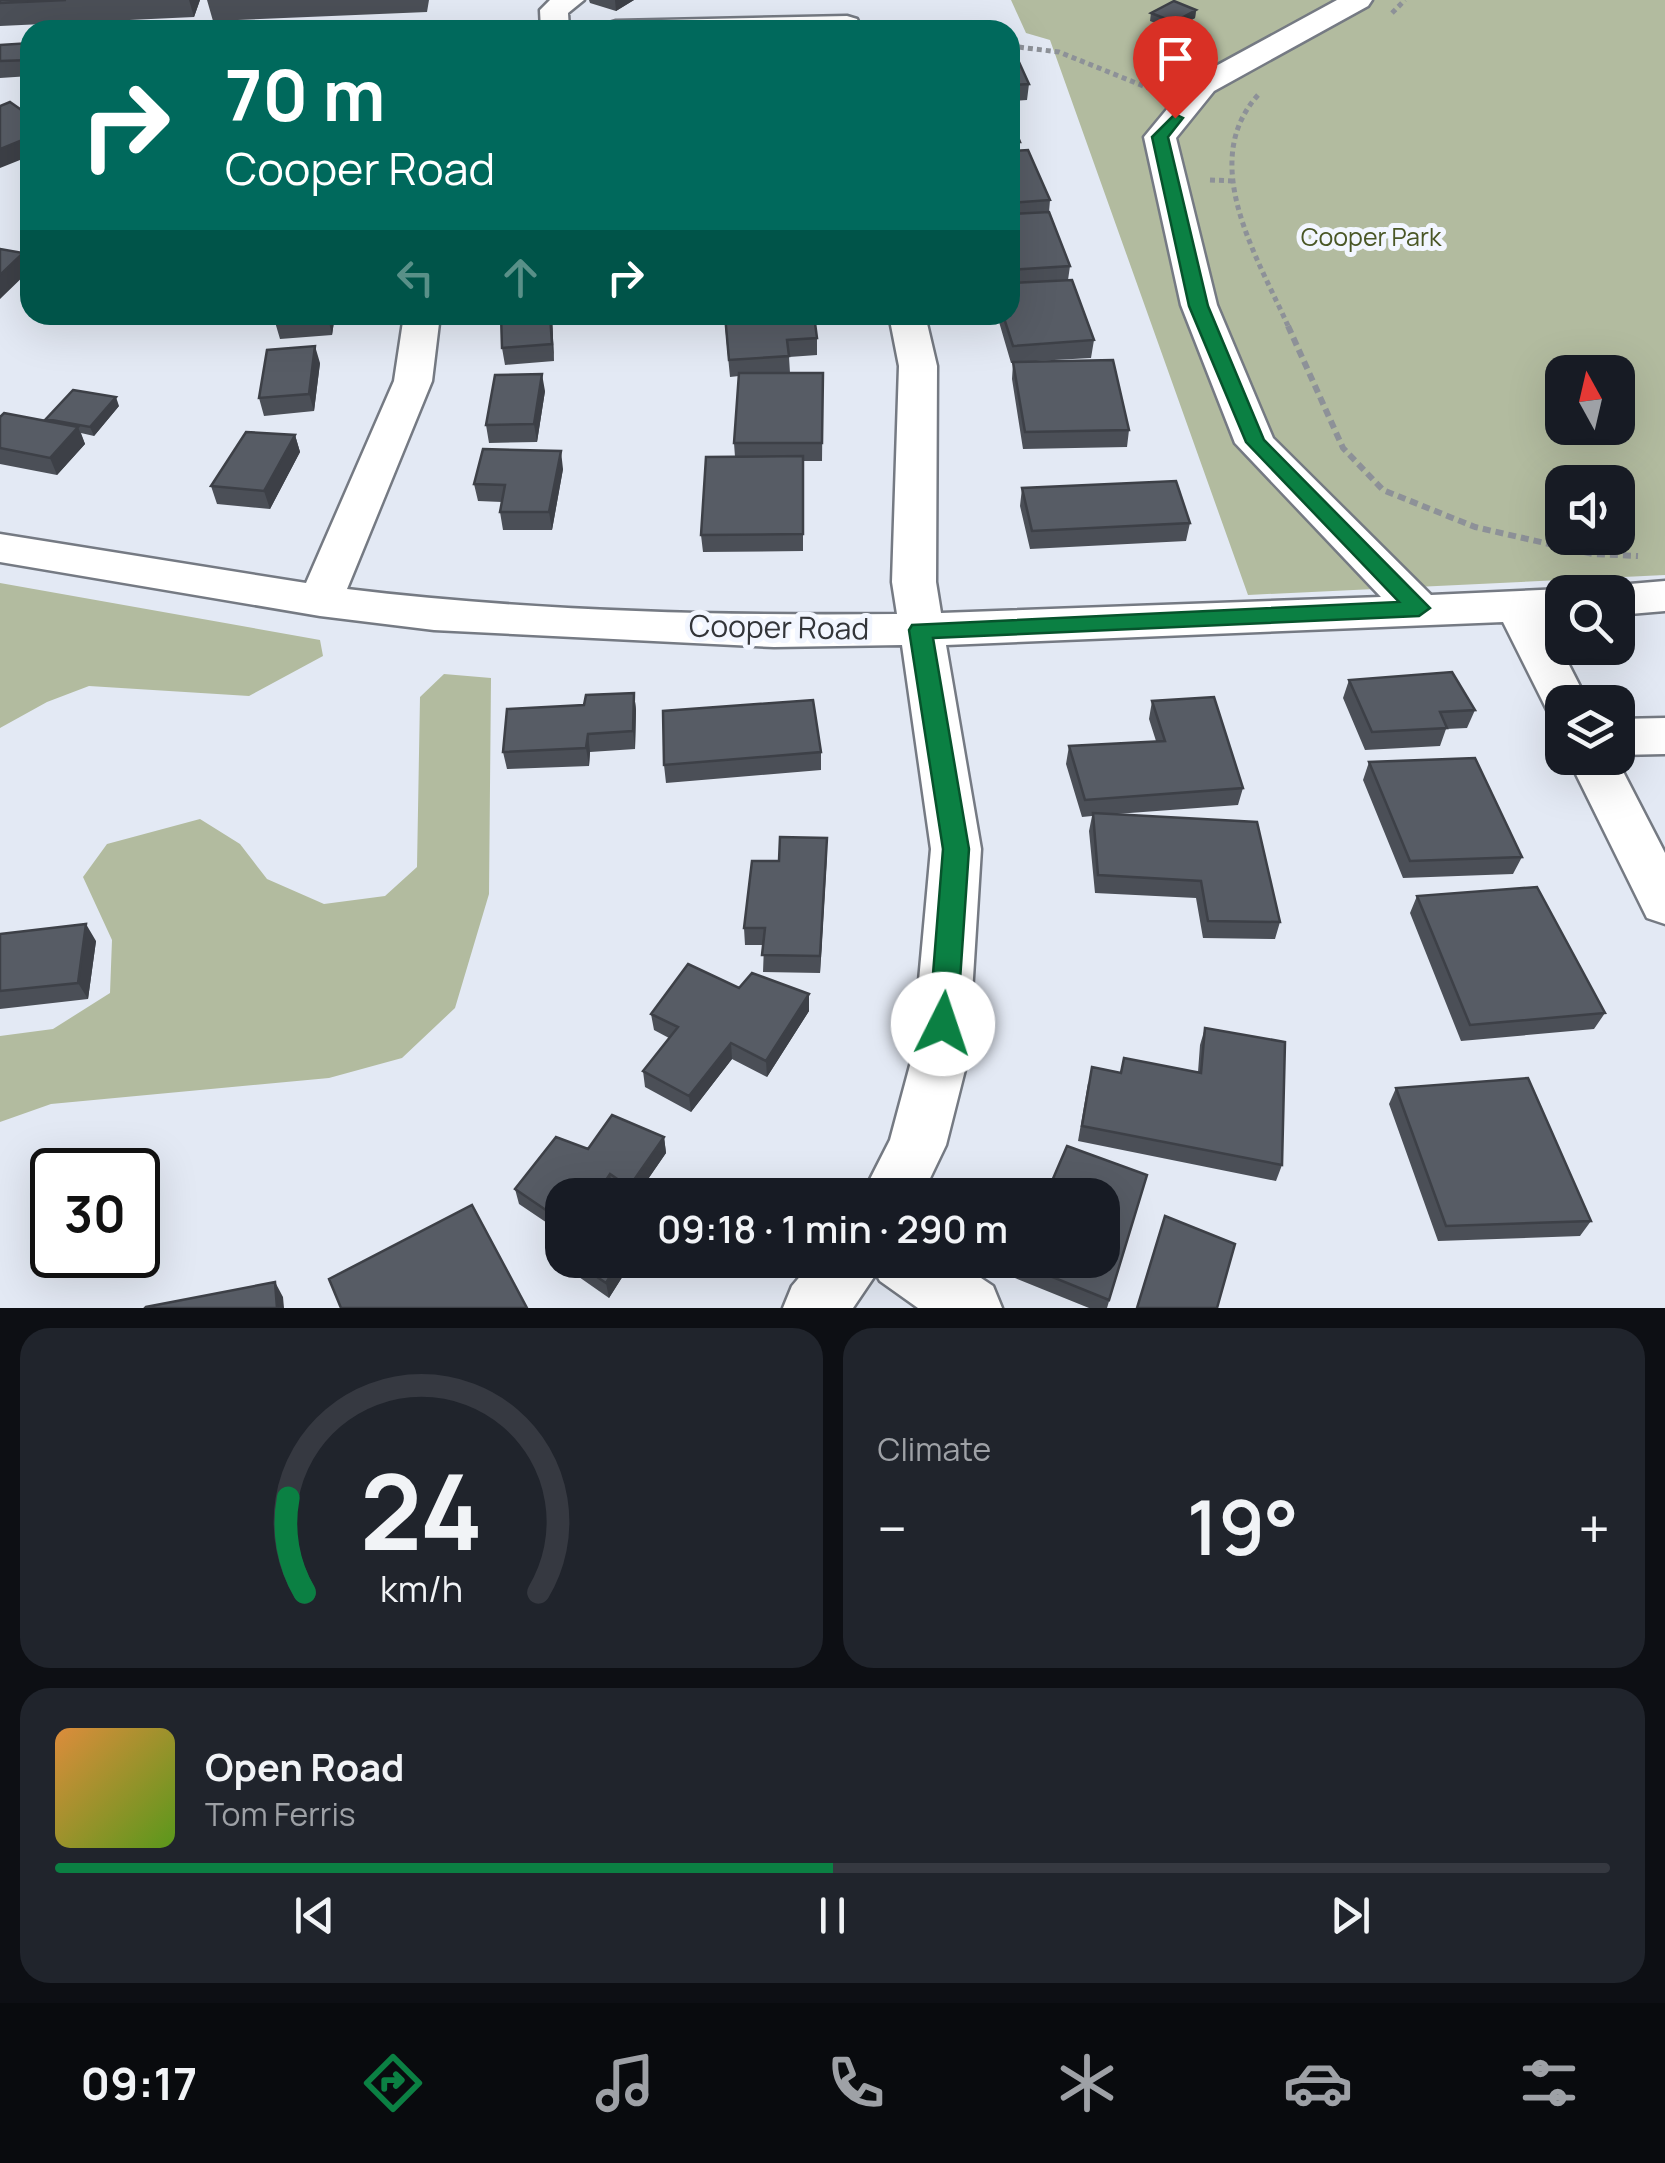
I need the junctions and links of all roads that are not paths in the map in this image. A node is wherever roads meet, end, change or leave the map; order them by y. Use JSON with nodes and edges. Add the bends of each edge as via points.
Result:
{"nodes":[{"id":1,"x":570,"y":0,"type":"edge"},
{"id":2,"x":1358,"y":0,"type":"edge"},
{"id":3,"x":692,"y":14,"type":"edge"},
{"id":4,"x":554,"y":20,"type":"edge"},
{"id":5,"x":664,"y":20,"type":"edge"},
{"id":6,"x":759,"y":20,"type":"edge"},
{"id":7,"x":421,"y":325,"type":"edge"},
{"id":8,"x":909,"y":325,"type":"edge"},
{"id":9,"x":0,"y":548,"type":"edge"},
{"id":10,"x":1665,"y":596,"type":"edge"},
{"id":11,"x":1635,"y":599,"type":"edge"},
{"id":12,"x":320,"y":601,"type":"junction"},
{"id":13,"x":1545,"y":605,"type":"edge"},
{"id":14,"x":1517,"y":607,"type":"junction"},
{"id":15,"x":1419,"y":608,"type":"junction"},
{"id":16,"x":920,"y":630,"type":"junction"},
{"id":17,"x":1556,"y":685,"type":"edge"},
{"id":18,"x":1662,"y":716,"type":"edge"},
{"id":19,"x":1635,"y":729,"type":"edge"},
{"id":20,"x":1603,"y":775,"type":"edge"},
{"id":21,"x":1654,"y":857,"type":"edge"},
{"id":22,"x":1665,"y":903,"type":"edge"},
{"id":23,"x":900,"y":1178,"type":"edge"},
{"id":24,"x":838,"y":1278,"type":"edge"},
{"id":25,"x":927,"y":1278,"type":"edge"},
{"id":26,"x":814,"y":1308,"type":"edge"},
{"id":27,"x":971,"y":1308,"type":"edge"}],
"edges":[{"from":1,"to":4,"type":"street","via":[[554,10]]},
{"from":2,"to":15,"type":"street","via":[[1203,84],[1160,137],[1198,306],[1256,442]]},
{"from":3,"to":5,"type":"street"},
{"from":3,"to":6,"type":"street"},
{"from":7,"to":12,"type":"street","via":[[413,380]]},
{"from":8,"to":16,"type":"street","via":[[918,366],[914,582]]},
{"from":9,"to":12,"type":"street","name":"Cooper Road"},
{"from":10,"to":11,"type":"street"},
{"from":12,"to":16,"type":"street","name":"Cooper Road","via":[[434,615],[774,631]]},
{"from":13,"to":14,"type":"street","name":"Cooper Road"},
{"from":14,"to":15,"type":"street","name":"Cooper Road"},
{"from":14,"to":17,"type":"street"},
{"from":15,"to":16,"type":"street","name":"Cooper Road"},
{"from":16,"to":23,"type":"street","via":[[956,849],[940,1058],[917,1145]]},
{"from":18,"to":19,"type":"street"},
{"from":20,"to":21,"type":"street"},
{"from":21,"to":22,"type":"street"},
{"from":24,"to":26,"type":"street"},
{"from":25,"to":27,"type":"street"}]}
